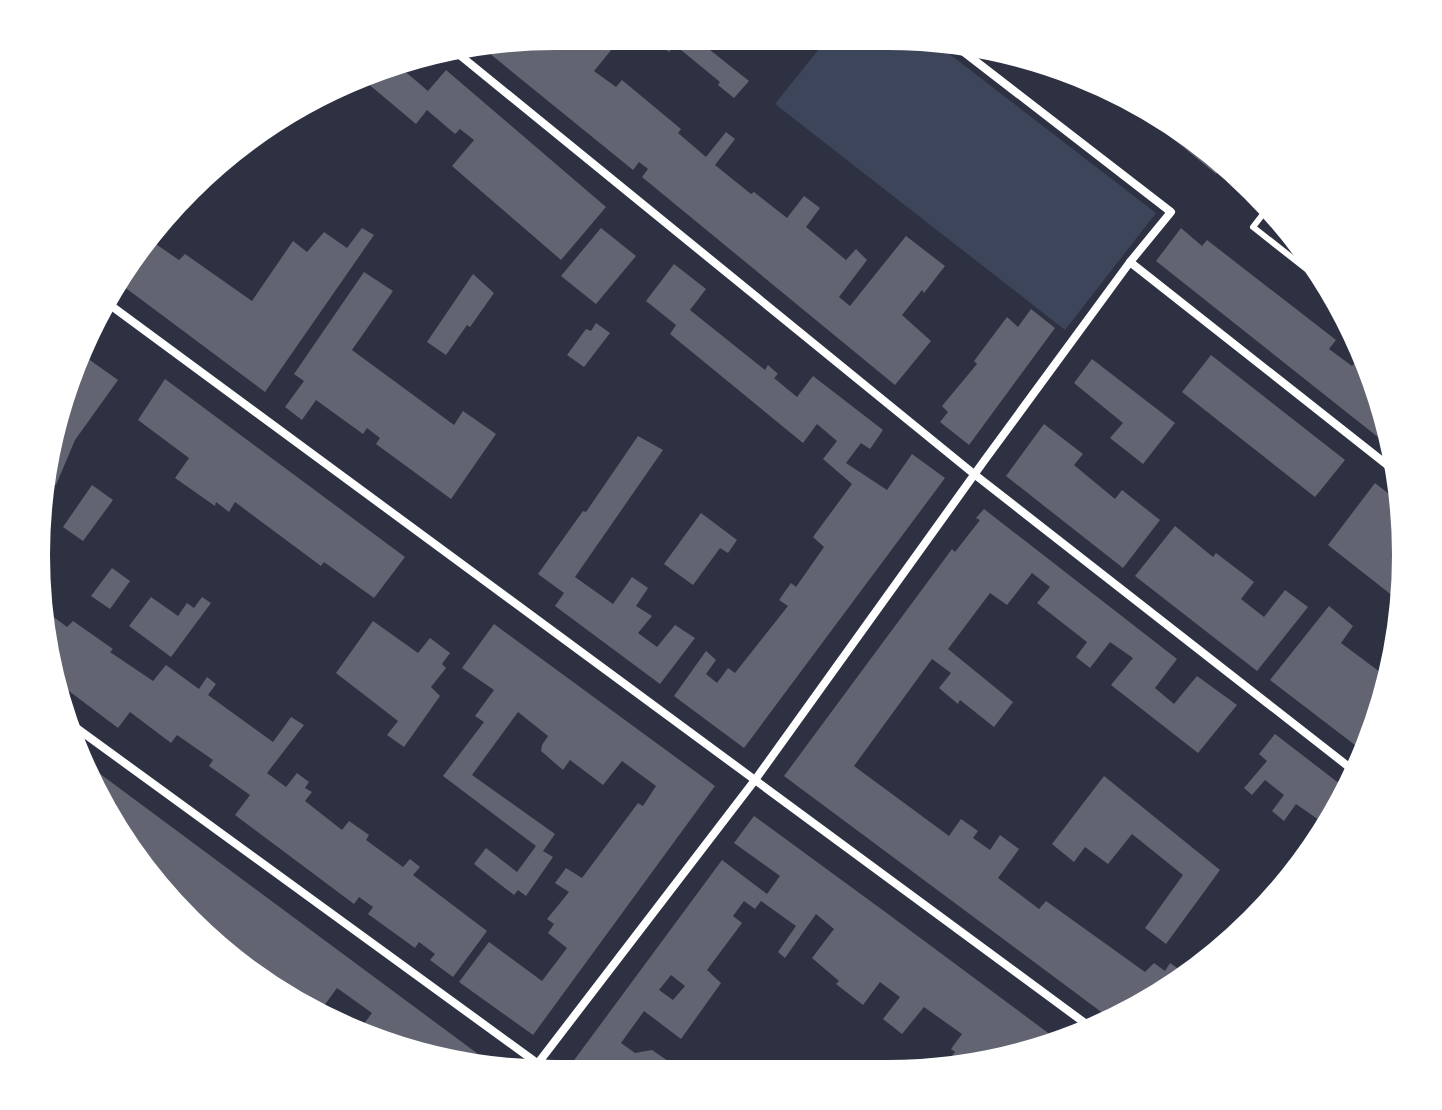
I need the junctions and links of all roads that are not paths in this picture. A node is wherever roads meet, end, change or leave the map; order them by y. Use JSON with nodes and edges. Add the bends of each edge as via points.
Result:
{"nodes":[{"id":1,"x":967,"y":55,"type":"edge"},
{"id":2,"x":462,"y":57,"type":"edge"},
{"id":3,"x":1263,"y":215,"type":"edge"},
{"id":4,"x":1130,"y":262,"type":"junction"},
{"id":5,"x":1306,"y":268,"type":"edge"},
{"id":6,"x":113,"y":307,"type":"edge"},
{"id":7,"x":1385,"y":463,"type":"edge"},
{"id":8,"x":974,"y":474,"type":"junction"},
{"id":9,"x":80,"y":731,"type":"edge"},
{"id":10,"x":1348,"y":766,"type":"edge"},
{"id":11,"x":755,"y":780,"type":"junction"},
{"id":12,"x":1083,"y":1022,"type":"edge"},
{"id":13,"x":525,"y":1061,"type":"edge"},
{"id":14,"x":539,"y":1062,"type":"edge"}],
"edges":[{"from":1,"to":4,"type":"street","via":[[1171,212]]},
{"from":2,"to":8,"type":"street"},
{"from":3,"to":5,"type":"lane","via":[[1253,227]]},
{"from":4,"to":7,"type":"street"},
{"from":4,"to":8,"type":"street"},
{"from":6,"to":11,"type":"street"},
{"from":8,"to":10,"type":"street"},
{"from":8,"to":11,"type":"street"},
{"from":9,"to":13,"type":"street"},
{"from":11,"to":12,"type":"street"},
{"from":11,"to":14,"type":"street"}]}
